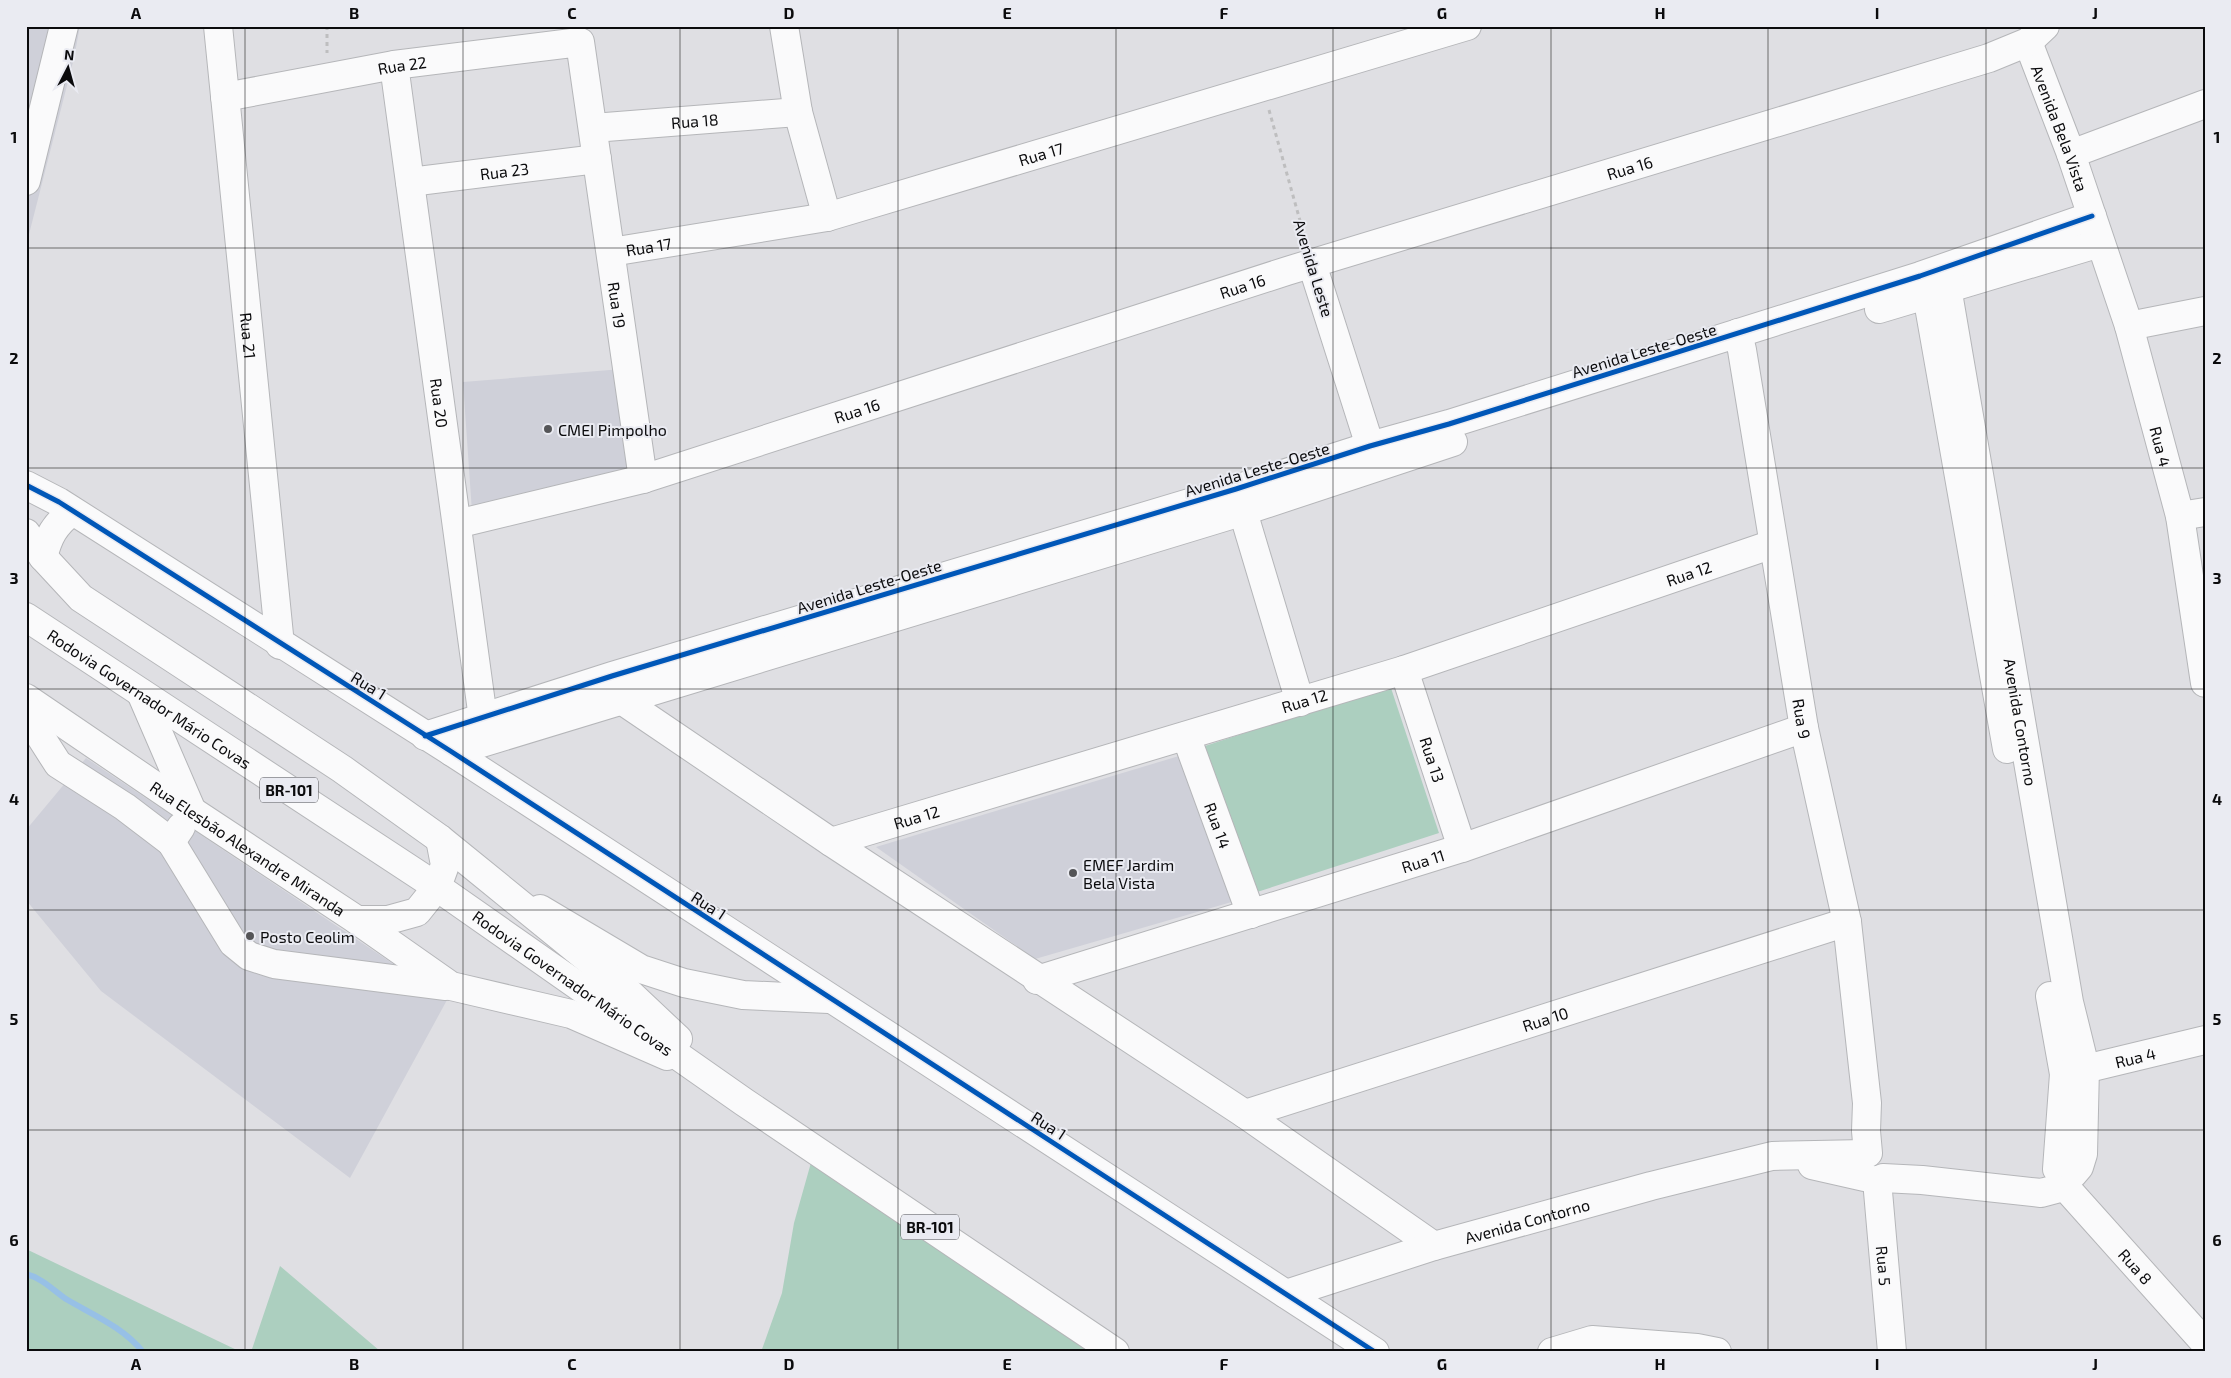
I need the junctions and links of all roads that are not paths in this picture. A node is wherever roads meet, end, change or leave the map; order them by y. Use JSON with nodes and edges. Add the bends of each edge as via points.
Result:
{"nodes":[{"id":1,"x":64,"y":26,"type":"edge"},
{"id":2,"x":218,"y":26,"type":"edge"},
{"id":3,"x":784,"y":26,"type":"edge"},
{"id":4,"x":1467,"y":26,"type":"edge"},
{"id":5,"x":2036,"y":34,"type":"edge"},
{"id":6,"x":580,"y":42,"type":"joint"},
{"id":7,"x":394,"y":66,"type":"junction"},
{"id":8,"x":226,"y":97,"type":"junction"},
{"id":9,"x":2205,"y":104,"type":"edge"},
{"id":10,"x":798,"y":112,"type":"junction"},
{"id":11,"x":592,"y":128,"type":"junction"},
{"id":12,"x":2072,"y":154,"type":"junction"},
{"id":13,"x":597,"y":159,"type":"junction"},
{"id":14,"x":26,"y":181,"type":"edge"},
{"id":15,"x":410,"y":182,"type":"junction"},
{"id":16,"x":2092,"y":216,"type":"junction"},
{"id":17,"x":827,"y":217,"type":"junction"},
{"id":18,"x":2100,"y":243,"type":"junction"},
{"id":19,"x":611,"y":252,"type":"junction"},
{"id":20,"x":1312,"y":264,"type":"junction"},
{"id":21,"x":1934,"y":282,"type":"junction"},
{"id":22,"x":2205,"y":311,"type":"edge"},
{"id":23,"x":2130,"y":326,"type":"junction"},
{"id":24,"x":1740,"y":342,"type":"junction"},
{"id":25,"x":1370,"y":446,"type":"junction"},
{"id":26,"x":643,"y":479,"type":"junction"},
{"id":27,"x":26,"y":485,"type":"edge"},
{"id":28,"x":1240,"y":500,"type":"junction"},
{"id":29,"x":72,"y":511,"type":"junction"},
{"id":30,"x":2192,"y":514,"type":"edge"},
{"id":31,"x":457,"y":524,"type":"junction"},
{"id":32,"x":26,"y":532,"type":"edge"},
{"id":33,"x":1773,"y":544,"type":"junction"},
{"id":34,"x":43,"y":557,"type":"junction"},
{"id":35,"x":26,"y":617,"type":"edge"},
{"id":36,"x":280,"y":645,"type":"junction"},
{"id":37,"x":1404,"y":670,"type":"junction"},
{"id":38,"x":2205,"y":683,"type":"edge"},
{"id":39,"x":617,"y":688,"type":"junction"},
{"id":40,"x":142,"y":693,"type":"junction"},
{"id":41,"x":26,"y":698,"type":"edge"},
{"id":42,"x":1300,"y":702,"type":"junction"},
{"id":43,"x":26,"y":714,"type":"edge"},
{"id":44,"x":1804,"y":728,"type":"junction"},
{"id":45,"x":485,"y":729,"type":"junction"},
{"id":46,"x":425,"y":736,"type":"junction"},
{"id":47,"x":1186,"y":736,"type":"junction"},
{"id":48,"x":452,"y":752,"type":"junction"},
{"id":49,"x":192,"y":812,"type":"junction"},
{"id":50,"x":440,"y":839,"type":"junction"},
{"id":51,"x":172,"y":842,"type":"junction"},
{"id":52,"x":831,"y":842,"type":"junction"},
{"id":53,"x":1462,"y":848,"type":"junction"},
{"id":54,"x":493,"y":882,"type":"junction"},
{"id":55,"x":437,"y":887,"type":"junction"},
{"id":56,"x":1251,"y":914,"type":"junction"},
{"id":57,"x":357,"y":920,"type":"junction"},
{"id":58,"x":1847,"y":922,"type":"junction"},
{"id":59,"x":1038,"y":980,"type":"junction"},
{"id":60,"x":450,"y":986,"type":"junction"},
{"id":61,"x":831,"y":999,"type":"junction"},
{"id":62,"x":2205,"y":1040,"type":"edge"},
{"id":63,"x":698,"y":1070,"type":"junction"},
{"id":64,"x":2075,"y":1071,"type":"junction"},
{"id":65,"x":744,"y":1102,"type":"junction"},
{"id":66,"x":1245,"y":1114,"type":"junction"},
{"id":67,"x":1875,"y":1165,"type":"junction"},
{"id":68,"x":2061,"y":1179,"type":"junction"},
{"id":69,"x":1434,"y":1246,"type":"junction"},
{"id":70,"x":1286,"y":1294,"type":"junction"},
{"id":71,"x":2205,"y":1343,"type":"edge"},
{"id":72,"x":1704,"y":1350,"type":"edge"},
{"id":73,"x":1115,"y":1352,"type":"edge"},
{"id":74,"x":1375,"y":1352,"type":"edge"},
{"id":75,"x":1552,"y":1352,"type":"edge"},
{"id":76,"x":1892,"y":1352,"type":"edge"}],
"edges":[{"from":1,"to":14,"type":"street"},
{"from":2,"to":8,"type":"street","name":"Rua 21"},
{"from":3,"to":10,"type":"street"},
{"from":4,"to":17,"type":"street","name":"Rua 17"},
{"from":5,"to":12,"type":"street","name":"Avenida Bela Vista"},
{"from":5,"to":20,"type":"street","name":"Rua 16","via":[[1979,60]]},
{"from":6,"to":7,"type":"street","name":"Rua 22"},
{"from":6,"to":11,"type":"street","name":"Rua 19"},
{"from":7,"to":8,"type":"street","name":"Rua 22"},
{"from":7,"to":15,"type":"street","name":"Rua 20"},
{"from":8,"to":36,"type":"street","name":"Rua 21"},
{"from":9,"to":12,"type":"street"},
{"from":10,"to":11,"type":"street","name":"Rua 18"},
{"from":10,"to":17,"type":"street"},
{"from":11,"to":13,"type":"street","name":"Rua 19"},
{"from":12,"to":16,"type":"street","name":"Avenida Bela Vista"},
{"from":13,"to":15,"type":"street","name":"Rua 23"},
{"from":13,"to":19,"type":"street","name":"Rua 19"},
{"from":15,"to":31,"type":"street","name":"Rua 20"},
{"from":16,"to":18,"type":"street","name":"Rua 4"},
{"from":16,"to":21,"type":"street","name":"Avenida Leste-Oeste"},
{"from":17,"to":19,"type":"street","name":"Rua 17"},
{"from":18,"to":21,"type":"street","name":"Avenida Leste-Oeste"},
{"from":18,"to":23,"type":"street","name":"Rua 4"},
{"from":19,"to":26,"type":"street","name":"Rua 19"},
{"from":20,"to":25,"type":"street","name":"Avenida Leste"},
{"from":20,"to":26,"type":"street","name":"Rua 16"},
{"from":21,"to":24,"type":"street","name":"Avenida Leste-Oeste"},
{"from":21,"to":64,"type":"street","name":"Avenida Contorno"},
{"from":22,"to":23,"type":"street"},
{"from":23,"to":30,"type":"street","name":"Rua 4"},
{"from":24,"to":25,"type":"street","name":"Avenida Leste-Oeste"},
{"from":24,"to":28,"type":"street","name":"Avenida Leste-Oeste","via":[[1374,467]]},
{"from":24,"to":33,"type":"street","name":"Rua 9"},
{"from":25,"to":28,"type":"street","name":"Avenida Leste-Oeste"},
{"from":26,"to":31,"type":"street","name":"Rua 16"},
{"from":27,"to":29,"type":"street","name":"Rua 1"},
{"from":28,"to":39,"type":"street","name":"Avenida Leste-Oeste"},
{"from":28,"to":42,"type":"street"},
{"from":29,"to":34,"type":"street","via":[[57,524],[48,538]]},
{"from":29,"to":36,"type":"street","name":"Rua 1"},
{"from":30,"to":38,"type":"street","name":"Rua 4"},
{"from":31,"to":45,"type":"street","name":"Rua 20"},
{"from":32,"to":34,"type":"street"},
{"from":33,"to":37,"type":"street","name":"Rua 12"},
{"from":33,"to":44,"type":"street","name":"Rua 9"},
{"from":34,"to":50,"type":"street","via":[[81,598],[342,769]]},
{"from":35,"to":40,"type":"street","name":"Rodovia Governador Mário Covas","number":"BR-101"},
{"from":36,"to":46,"type":"street","name":"Rua 1"},
{"from":37,"to":42,"type":"street","name":"Rua 12"},
{"from":37,"to":53,"type":"street","name":"Rua 13"},
{"from":39,"to":45,"type":"street","name":"Avenida Leste-Oeste"},
{"from":39,"to":52,"type":"street"},
{"from":40,"to":49,"type":"street"},
{"from":40,"to":55,"type":"street","name":"Rodovia Governador Mário Covas","number":"BR-101"},
{"from":41,"to":49,"type":"street","name":"Rua Elesbão Alexandre Miranda"},
{"from":42,"to":47,"type":"street","name":"Rua 12"},
{"from":43,"to":51,"type":"street","via":[[58,764]]},
{"from":44,"to":53,"type":"street","name":"Rua 11"},
{"from":44,"to":58,"type":"street","name":"Rua 9"},
{"from":45,"to":46,"type":"street","name":"Avenida Leste-Oeste"},
{"from":45,"to":48,"type":"street","name":"Avenida Leste-Oeste"},
{"from":46,"to":48,"type":"street","name":"Rua 1"},
{"from":47,"to":52,"type":"street","name":"Rua 12"},
{"from":47,"to":56,"type":"street","name":"Rua 14"},
{"from":48,"to":61,"type":"street","name":"Rua 1"},
{"from":49,"to":51,"type":"street"},
{"from":49,"to":57,"type":"street","name":"Rua Elesbão Alexandre Miranda"},
{"from":50,"to":54,"type":"street"},
{"from":50,"to":55,"type":"street","via":[[445,865]]},
{"from":51,"to":60,"type":"street","via":[[233,943],[249,956],[274,964]]},
{"from":52,"to":59,"type":"street"},
{"from":53,"to":56,"type":"street","name":"Rua 11"},
{"from":54,"to":61,"type":"street","via":[[641,969],[684,984],[743,994]]},
{"from":54,"to":65,"type":"street","via":[[627,991]]},
{"from":55,"to":57,"type":"street","via":[[417,912],[388,920]]},
{"from":55,"to":63,"type":"street","name":"Rodovia Governador Mário Covas","number":"BR-101"},
{"from":56,"to":59,"type":"street","name":"Rua 11"},
{"from":57,"to":60,"type":"street","name":"Rua Elesbão Alexandre Miranda"},
{"from":58,"to":66,"type":"street","name":"Rua 10"},
{"from":58,"to":67,"type":"street","name":"Rua 9","via":[[1868,1104],[1876,1127]]},
{"from":59,"to":66,"type":"street"},
{"from":60,"to":63,"type":"street","name":"Rua Elesbão Alexandre Miranda","via":[[571,1014]]},
{"from":61,"to":70,"type":"street","name":"Rua 1"},
{"from":62,"to":64,"type":"street","name":"Rua 4"},
{"from":63,"to":65,"type":"street","name":"Rodovia Governador Mário Covas","number":"BR-101"},
{"from":64,"to":68,"type":"street","name":"Avenida Contorno"},
{"from":65,"to":73,"type":"street","name":"Rodovia Governador Mário Covas","number":"BR-101"},
{"from":66,"to":69,"type":"street"},
{"from":67,"to":68,"type":"street","name":"Avenida Contorno","via":[[1922,1180],[2008,1191],[2036,1176]]},
{"from":67,"to":69,"type":"street","name":"Avenida Contorno","via":[[1772,1156]]},
{"from":67,"to":76,"type":"street","name":"Rua 5"},
{"from":68,"to":71,"type":"street","name":"Rua 8"},
{"from":69,"to":70,"type":"street","name":"Avenida Contorno"},
{"from":70,"to":74,"type":"street","name":"Rua 1"},
{"from":72,"to":75,"type":"street","via":[[1592,1340]]}]}
